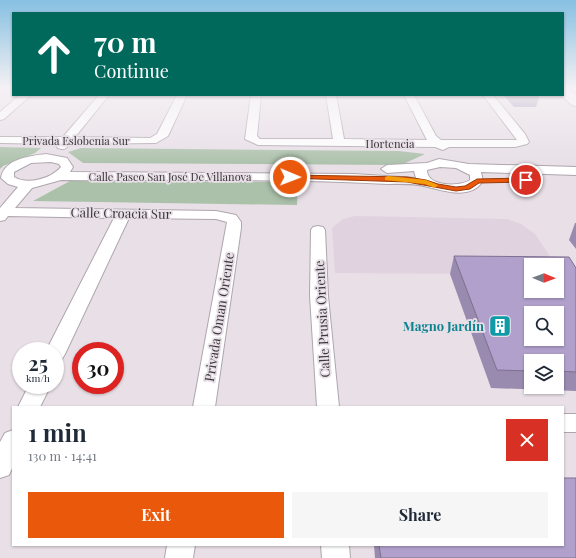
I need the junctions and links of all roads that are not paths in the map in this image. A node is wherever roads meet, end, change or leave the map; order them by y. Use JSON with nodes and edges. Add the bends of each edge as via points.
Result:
{"nodes":[{"id":1,"x":88,"y":114,"type":"edge"},
{"id":2,"x":173,"y":114,"type":"edge"},
{"id":3,"x":254,"y":114,"type":"edge"},
{"id":4,"x":334,"y":114,"type":"edge"},
{"id":5,"x":419,"y":114,"type":"edge"},
{"id":6,"x":503,"y":114,"type":"edge"},
{"id":7,"x":0,"y":140,"type":"edge"},
{"id":8,"x":66,"y":141,"type":"junction"},
{"id":9,"x":433,"y":142,"type":"junction"},
{"id":10,"x":339,"y":144,"type":"junction"},
{"id":11,"x":52,"y":158,"type":"junction"},
{"id":12,"x":428,"y":165,"type":"junction"},
{"id":13,"x":464,"y":167,"type":"junction"},
{"id":14,"x":576,"y":171,"type":"edge"},
{"id":15,"x":63,"y":172,"type":"junction"},
{"id":16,"x":258,"y":173,"type":"junction"},
{"id":17,"x":576,"y":179,"type":"edge"},
{"id":18,"x":477,"y":181,"type":"junction"},
{"id":19,"x":426,"y":182,"type":"junction"},
{"id":20,"x":28,"y":184,"type":"junction"},
{"id":21,"x":124,"y":213,"type":"junction"},
{"id":22,"x":2,"y":214,"type":"edge"},
{"id":23,"x":234,"y":228,"type":"joint"},
{"id":24,"x":318,"y":230,"type":"dead end"},
{"id":25,"x":61,"y":342,"type":"edge"},
{"id":26,"x":36,"y":394,"type":"edge"},
{"id":27,"x":30,"y":406,"type":"edge"},
{"id":28,"x":204,"y":406,"type":"edge"},
{"id":29,"x":328,"y":406,"type":"edge"},
{"id":30,"x":564,"y":423,"type":"edge"},
{"id":31,"x":576,"y":423,"type":"edge"},
{"id":32,"x":12,"y":442,"type":"edge"},
{"id":33,"x":0,"y":467,"type":"edge"},
{"id":34,"x":181,"y":546,"type":"edge"},
{"id":35,"x":335,"y":546,"type":"edge"},
{"id":36,"x":179,"y":558,"type":"edge"},
{"id":37,"x":336,"y":558,"type":"edge"}],
"edges":[{"from":1,"to":8,"type":"street"},
{"from":2,"to":8,"type":"street","name":"Privada Eslobenia Sur","via":[[162,136],[152,141]]},
{"from":3,"to":10,"type":"street","name":"Hortencia","via":[[251,139],[265,143]]},
{"from":4,"to":10,"type":"street"},
{"from":5,"to":9,"type":"street"},
{"from":6,"to":9,"type":"street","name":"Hortencia","via":[[523,138],[523,142]]},
{"from":7,"to":8,"type":"street","name":"Privada Eslobenia Sur"},
{"from":8,"to":11,"type":"street"},
{"from":9,"to":10,"type":"street","name":"Hortencia"},
{"from":9,"to":12,"type":"street"},
{"from":9,"to":13,"type":"street"},
{"from":11,"to":15,"type":"street","via":[[63,161]]},
{"from":11,"to":20,"type":"street","via":[[23,162],[8,171],[7,178],[10,180]]},
{"from":12,"to":13,"type":"street","name":"Calle Paseo San José De Villanova","via":[[443,163]]},
{"from":12,"to":16,"type":"street","name":"Calle Paseo San José De Villanova","via":[[393,169]]},
{"from":12,"to":19,"type":"street","via":[[420,172]]},
{"from":13,"to":14,"type":"street"},
{"from":13,"to":18,"type":"street","via":[[476,174]]},
{"from":15,"to":16,"type":"street","name":"Calle Paseo San José De Villanova"},
{"from":15,"to":20,"type":"street","via":[[47,181]]},
{"from":16,"to":19,"type":"street","name":"Calle Paseo San José De Villanova"},
{"from":17,"to":18,"type":"street"},
{"from":18,"to":19,"type":"street","name":"Calle Paseo San José De Villanova","via":[[467,188],[456,189]]},
{"from":20,"to":22,"type":"street"},
{"from":21,"to":22,"type":"street","name":"Calle Croacia Sur"},
{"from":21,"to":23,"type":"street","name":"Calle Croacia Sur","via":[[226,216],[234,222]]},
{"from":21,"to":25,"type":"street"},
{"from":23,"to":28,"type":"street","name":"Privada Oman Oriente"},
{"from":24,"to":29,"type":"street","name":"Calle Prusia Oriente","via":[[319,296]]},
{"from":26,"to":27,"type":"street"},
{"from":30,"to":31,"type":"street"},
{"from":32,"to":33,"type":"street"},
{"from":34,"to":36,"type":"street"},
{"from":35,"to":37,"type":"street"}]}
